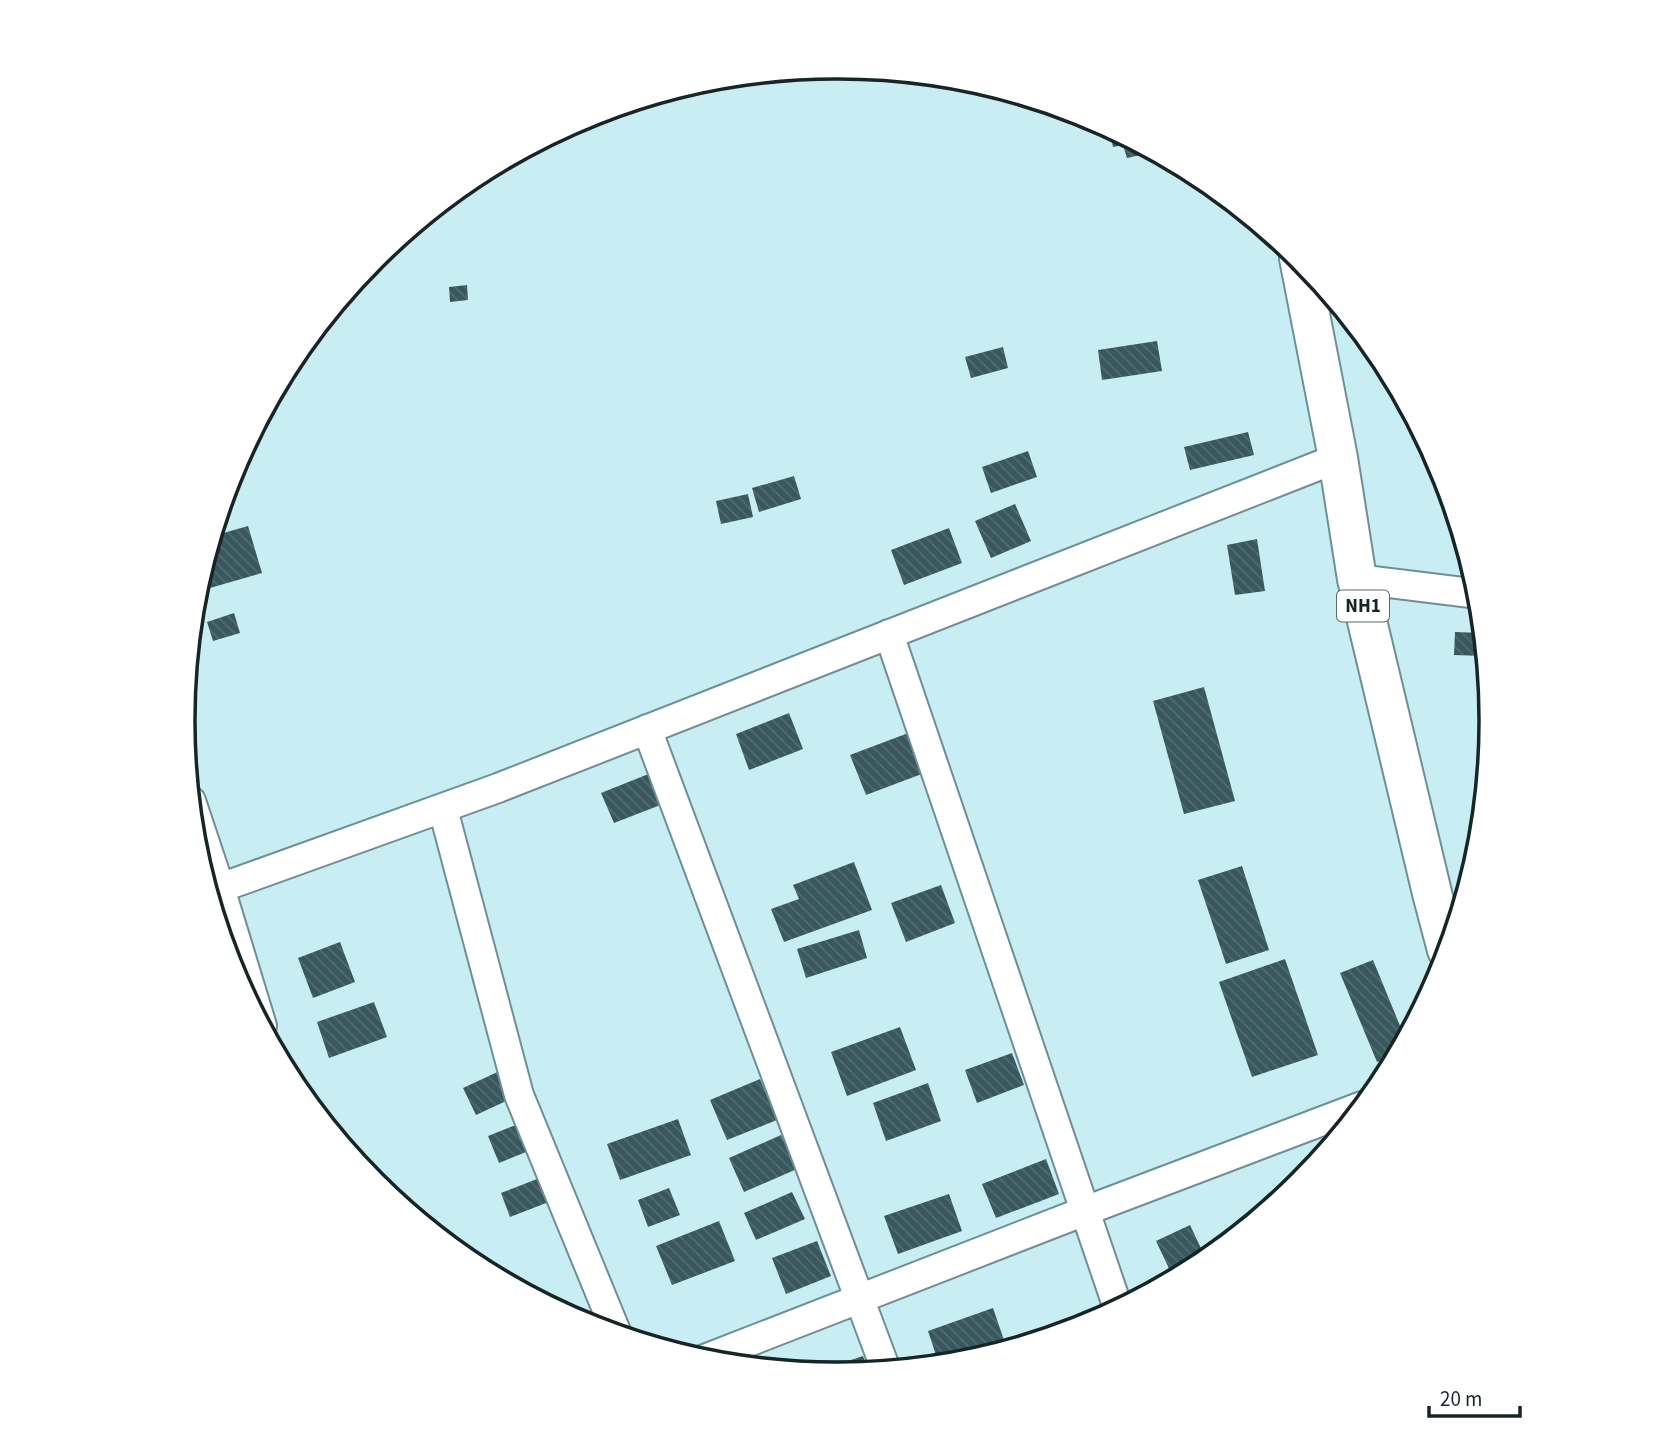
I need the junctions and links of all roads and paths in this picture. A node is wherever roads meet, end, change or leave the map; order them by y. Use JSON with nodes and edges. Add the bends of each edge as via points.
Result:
{"nodes":[{"id":1,"x":1303,"y":280,"type":"edge"},
{"id":2,"x":1338,"y":458,"type":"junction"},
{"id":3,"x":1357,"y":579,"type":"junction"},
{"id":4,"x":1465,"y":592,"type":"edge"},
{"id":5,"x":889,"y":634,"type":"junction"},
{"id":6,"x":648,"y":729,"type":"junction"},
{"id":7,"x":443,"y":809,"type":"junction"},
{"id":8,"x":218,"y":889,"type":"edge"},
{"id":9,"x":1443,"y":933,"type":"edge"},
{"id":10,"x":1345,"y":1113,"type":"edge"},
{"id":11,"x":1085,"y":1211,"type":"junction"},
{"id":12,"x":860,"y":1297,"type":"junction"},
{"id":13,"x":1115,"y":1299,"type":"edge"},
{"id":14,"x":612,"y":1321,"type":"edge"},
{"id":15,"x":723,"y":1352,"type":"edge"},
{"id":16,"x":883,"y":1361,"type":"edge"}],
"edges":[{"from":1,"to":2,"type":"highway","number":"NH1"},
{"from":2,"to":3,"type":"highway","number":"NH1"},
{"from":2,"to":5,"type":"street"},
{"from":3,"to":4,"type":"street"},
{"from":3,"to":9,"type":"highway","number":"NH1"},
{"from":5,"to":6,"type":"street"},
{"from":5,"to":11,"type":"street"},
{"from":6,"to":7,"type":"street"},
{"from":6,"to":12,"type":"street"},
{"from":7,"to":8,"type":"street"},
{"from":7,"to":14,"type":"street","via":[[519,1095]]},
{"from":10,"to":11,"type":"street"},
{"from":11,"to":12,"type":"street"},
{"from":11,"to":13,"type":"street"},
{"from":12,"to":15,"type":"street"},
{"from":12,"to":16,"type":"street"}]}
